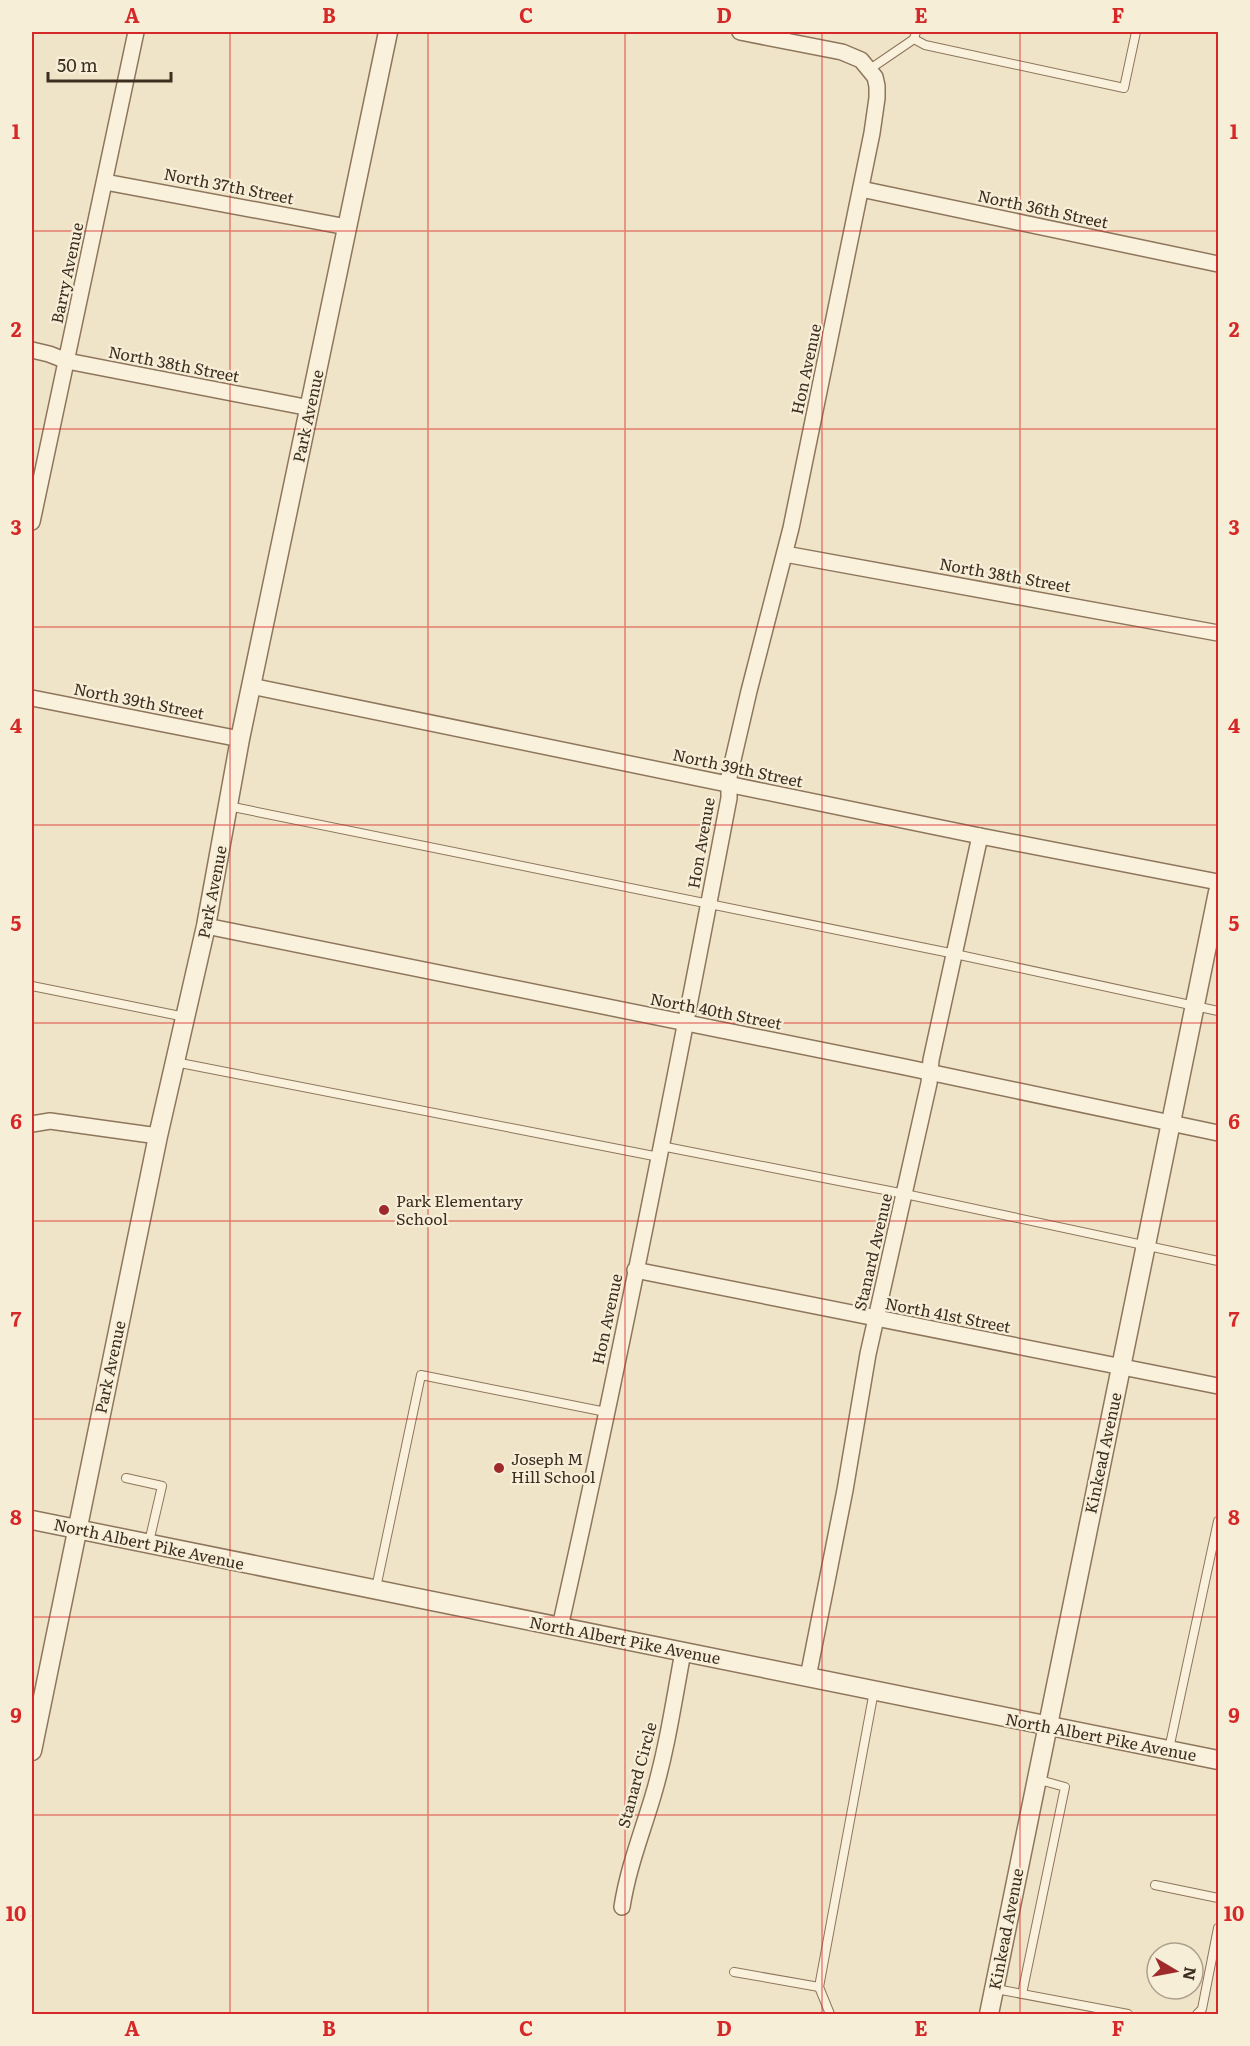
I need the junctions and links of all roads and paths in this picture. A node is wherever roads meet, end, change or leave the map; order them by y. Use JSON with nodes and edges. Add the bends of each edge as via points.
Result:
{"nodes":[{"id":1,"x":136,"y":32,"type":"edge"},
{"id":2,"x":388,"y":32,"type":"edge"},
{"id":3,"x":740,"y":32,"type":"edge"},
{"id":4,"x":1136,"y":32,"type":"edge"},
{"id":5,"x":915,"y":35,"type":"edge"},
{"id":6,"x":870,"y":69,"type":"junction"},
{"id":7,"x":105,"y":182,"type":"junction"},
{"id":8,"x":861,"y":189,"type":"junction"},
{"id":9,"x":347,"y":227,"type":"junction"},
{"id":10,"x":1218,"y":264,"type":"edge"},
{"id":11,"x":32,"y":350,"type":"edge"},
{"id":12,"x":67,"y":361,"type":"junction"},
{"id":13,"x":310,"y":408,"type":"junction"},
{"id":14,"x":32,"y":522,"type":"edge"},
{"id":15,"x":785,"y":555,"type":"junction"},
{"id":16,"x":1218,"y":633,"type":"edge"},
{"id":17,"x":251,"y":686,"type":"junction"},
{"id":18,"x":32,"y":698,"type":"edge"},
{"id":19,"x":240,"y":739,"type":"junction"},
{"id":20,"x":729,"y":785,"type":"junction"},
{"id":21,"x":228,"y":806,"type":"junction"},
{"id":22,"x":980,"y":836,"type":"junction"},
{"id":23,"x":1218,"y":882,"type":"edge"},
{"id":24,"x":1218,"y":892,"type":"edge"},
{"id":25,"x":708,"y":905,"type":"junction"},
{"id":26,"x":206,"y":926,"type":"junction"},
{"id":27,"x":955,"y":954,"type":"junction"},
{"id":28,"x":32,"y":986,"type":"edge"},
{"id":29,"x":1195,"y":1006,"type":"junction"},
{"id":30,"x":1218,"y":1011,"type":"edge"},
{"id":31,"x":185,"y":1017,"type":"junction"},
{"id":32,"x":686,"y":1024,"type":"junction"},
{"id":33,"x":175,"y":1062,"type":"junction"},
{"id":34,"x":930,"y":1073,"type":"junction"},
{"id":35,"x":32,"y":1124,"type":"edge"},
{"id":36,"x":1171,"y":1124,"type":"junction"},
{"id":37,"x":1218,"y":1133,"type":"edge"},
{"id":38,"x":158,"y":1136,"type":"junction"},
{"id":39,"x":660,"y":1152,"type":"junction"},
{"id":40,"x":905,"y":1194,"type":"junction"},
{"id":41,"x":1145,"y":1246,"type":"junction"},
{"id":42,"x":1218,"y":1261,"type":"edge"},
{"id":43,"x":635,"y":1270,"type":"junction"},
{"id":44,"x":876,"y":1319,"type":"junction"},
{"id":45,"x":1120,"y":1367,"type":"junction"},
{"id":46,"x":1218,"y":1386,"type":"edge"},
{"id":47,"x":606,"y":1412,"type":"junction"},
{"id":48,"x":126,"y":1478,"type":"dead end"},
{"id":49,"x":32,"y":1520,"type":"edge"},
{"id":50,"x":1218,"y":1521,"type":"edge"},
{"id":51,"x":77,"y":1529,"type":"junction"},
{"id":52,"x":149,"y":1544,"type":"junction"},
{"id":53,"x":376,"y":1590,"type":"junction"},
{"id":54,"x":560,"y":1627,"type":"junction"},
{"id":55,"x":683,"y":1652,"type":"junction"},
{"id":56,"x":808,"y":1677,"type":"junction"},
{"id":57,"x":874,"y":1691,"type":"junction"},
{"id":58,"x":1046,"y":1725,"type":"junction"},
{"id":59,"x":1169,"y":1750,"type":"junction"},
{"id":60,"x":32,"y":1752,"type":"edge"},
{"id":61,"x":1218,"y":1760,"type":"edge"},
{"id":62,"x":1036,"y":1779,"type":"junction"},
{"id":63,"x":1155,"y":1885,"type":"dead end"},
{"id":64,"x":1218,"y":1898,"type":"edge"},
{"id":65,"x":622,"y":1906,"type":"dead end"},
{"id":66,"x":1218,"y":1928,"type":"edge"},
{"id":67,"x":734,"y":1972,"type":"dead end"},
{"id":68,"x":819,"y":1987,"type":"junction"},
{"id":69,"x":994,"y":1988,"type":"junction"},
{"id":70,"x":1022,"y":1994,"type":"junction"},
{"id":71,"x":830,"y":2014,"type":"edge"},
{"id":72,"x":989,"y":2014,"type":"edge"},
{"id":73,"x":1128,"y":2014,"type":"edge"},
{"id":74,"x":1197,"y":2014,"type":"edge"}],
"edges":[{"from":1,"to":7,"type":"street","name":"Barry Avenue"},
{"from":2,"to":9,"type":"street","name":"Park Avenue"},
{"from":3,"to":6,"type":"street","via":[[842,52],[861,60]]},
{"from":4,"to":5,"type":"lane","via":[[1124,88],[925,45]]},
{"from":5,"to":6,"type":"lane"},
{"from":6,"to":8,"type":"street","name":"Hon Avenue","via":[[878,98]]},
{"from":7,"to":9,"type":"street","name":"North 37th Street"},
{"from":7,"to":12,"type":"street","name":"Barry Avenue"},
{"from":8,"to":10,"type":"street","name":"North 36th Street"},
{"from":8,"to":15,"type":"street","name":"Hon Avenue"},
{"from":9,"to":13,"type":"street","name":"Park Avenue"},
{"from":11,"to":12,"type":"street","name":"North 38th Street"},
{"from":12,"to":13,"type":"street","name":"North 38th Street"},
{"from":12,"to":14,"type":"street","name":"Barry Avenue"},
{"from":13,"to":17,"type":"street","name":"Park Avenue"},
{"from":15,"to":16,"type":"street","name":"North 38th Street"},
{"from":15,"to":20,"type":"street","name":"Hon Avenue"},
{"from":17,"to":19,"type":"street","name":"Park Avenue"},
{"from":17,"to":20,"type":"street","name":"North 39th Street"},
{"from":18,"to":19,"type":"street","name":"North 39th Street"},
{"from":19,"to":21,"type":"street","name":"Park Avenue"},
{"from":20,"to":22,"type":"street","name":"North 39th Street"},
{"from":20,"to":25,"type":"street","name":"Hon Avenue"},
{"from":21,"to":25,"type":"lane"},
{"from":21,"to":26,"type":"street","name":"Park Avenue"},
{"from":22,"to":23,"type":"street","name":"North 39th Street"},
{"from":22,"to":27,"type":"street","name":"Stanard Avenue"},
{"from":24,"to":29,"type":"street","name":"Kinkead Avenue"},
{"from":25,"to":27,"type":"lane"},
{"from":25,"to":32,"type":"street","name":"Hon Avenue"},
{"from":26,"to":31,"type":"street","name":"Park Avenue"},
{"from":26,"to":32,"type":"street","name":"North 40th Street"},
{"from":27,"to":29,"type":"lane"},
{"from":27,"to":34,"type":"street","name":"Stanard Avenue"},
{"from":28,"to":31,"type":"lane"},
{"from":29,"to":30,"type":"lane"},
{"from":29,"to":36,"type":"street","name":"Kinkead Avenue"},
{"from":31,"to":33,"type":"street","name":"Park Avenue"},
{"from":32,"to":34,"type":"street","name":"North 40th Street"},
{"from":32,"to":39,"type":"street","name":"Hon Avenue"},
{"from":33,"to":38,"type":"street","name":"Park Avenue"},
{"from":33,"to":39,"type":"lane"},
{"from":34,"to":36,"type":"street","name":"North 40th Street"},
{"from":34,"to":40,"type":"street","name":"Stanard Avenue"},
{"from":35,"to":38,"type":"street","via":[[50,1121]]},
{"from":36,"to":37,"type":"street","name":"North 40th Street"},
{"from":36,"to":41,"type":"street","name":"Kinkead Avenue"},
{"from":38,"to":51,"type":"street","name":"Park Avenue"},
{"from":39,"to":40,"type":"lane"},
{"from":39,"to":43,"type":"street","name":"Hon Avenue"},
{"from":40,"to":41,"type":"lane"},
{"from":40,"to":44,"type":"street","name":"Stanard Avenue"},
{"from":41,"to":42,"type":"lane"},
{"from":41,"to":45,"type":"street","name":"Kinkead Avenue"},
{"from":43,"to":44,"type":"street","name":"North 41st Street"},
{"from":43,"to":47,"type":"street","name":"Hon Avenue"},
{"from":44,"to":45,"type":"street","name":"North 41st Street"},
{"from":44,"to":56,"type":"street","name":"Stanard Avenue"},
{"from":45,"to":46,"type":"street","name":"North 41st Street"},
{"from":45,"to":58,"type":"street","name":"Kinkead Avenue"},
{"from":47,"to":53,"type":"lane","via":[[422,1375]]},
{"from":47,"to":54,"type":"street","name":"Hon Avenue"},
{"from":48,"to":52,"type":"lane","via":[[162,1486]]},
{"from":49,"to":51,"type":"street","name":"North Albert Pike Avenue"},
{"from":50,"to":59,"type":"lane"},
{"from":51,"to":52,"type":"street","name":"North Albert Pike Avenue"},
{"from":51,"to":60,"type":"street","name":"Park Avenue"},
{"from":52,"to":53,"type":"street","name":"North Albert Pike Avenue"},
{"from":53,"to":54,"type":"street","name":"North Albert Pike Avenue"},
{"from":54,"to":55,"type":"street","name":"North Albert Pike Avenue"},
{"from":55,"to":56,"type":"street","name":"North Albert Pike Avenue"},
{"from":55,"to":65,"type":"street","name":"Stanard Circle","via":[[666,1745],[626,1879]]},
{"from":56,"to":57,"type":"street","name":"North Albert Pike Avenue"},
{"from":57,"to":58,"type":"street","name":"North Albert Pike Avenue"},
{"from":57,"to":68,"type":"lane"},
{"from":58,"to":59,"type":"street","name":"North Albert Pike Avenue"},
{"from":58,"to":62,"type":"street","name":"Kinkead Avenue"},
{"from":59,"to":61,"type":"street","name":"North Albert Pike Avenue"},
{"from":62,"to":69,"type":"street","name":"Kinkead Avenue"},
{"from":62,"to":70,"type":"lane","via":[[1065,1786]]},
{"from":63,"to":64,"type":"lane"},
{"from":66,"to":74,"type":"lane","via":[[1202,2009]]},
{"from":67,"to":68,"type":"lane"},
{"from":68,"to":71,"type":"lane"},
{"from":69,"to":70,"type":"lane"},
{"from":69,"to":72,"type":"street","name":"Kinkead Avenue"},
{"from":70,"to":73,"type":"lane"}]}
